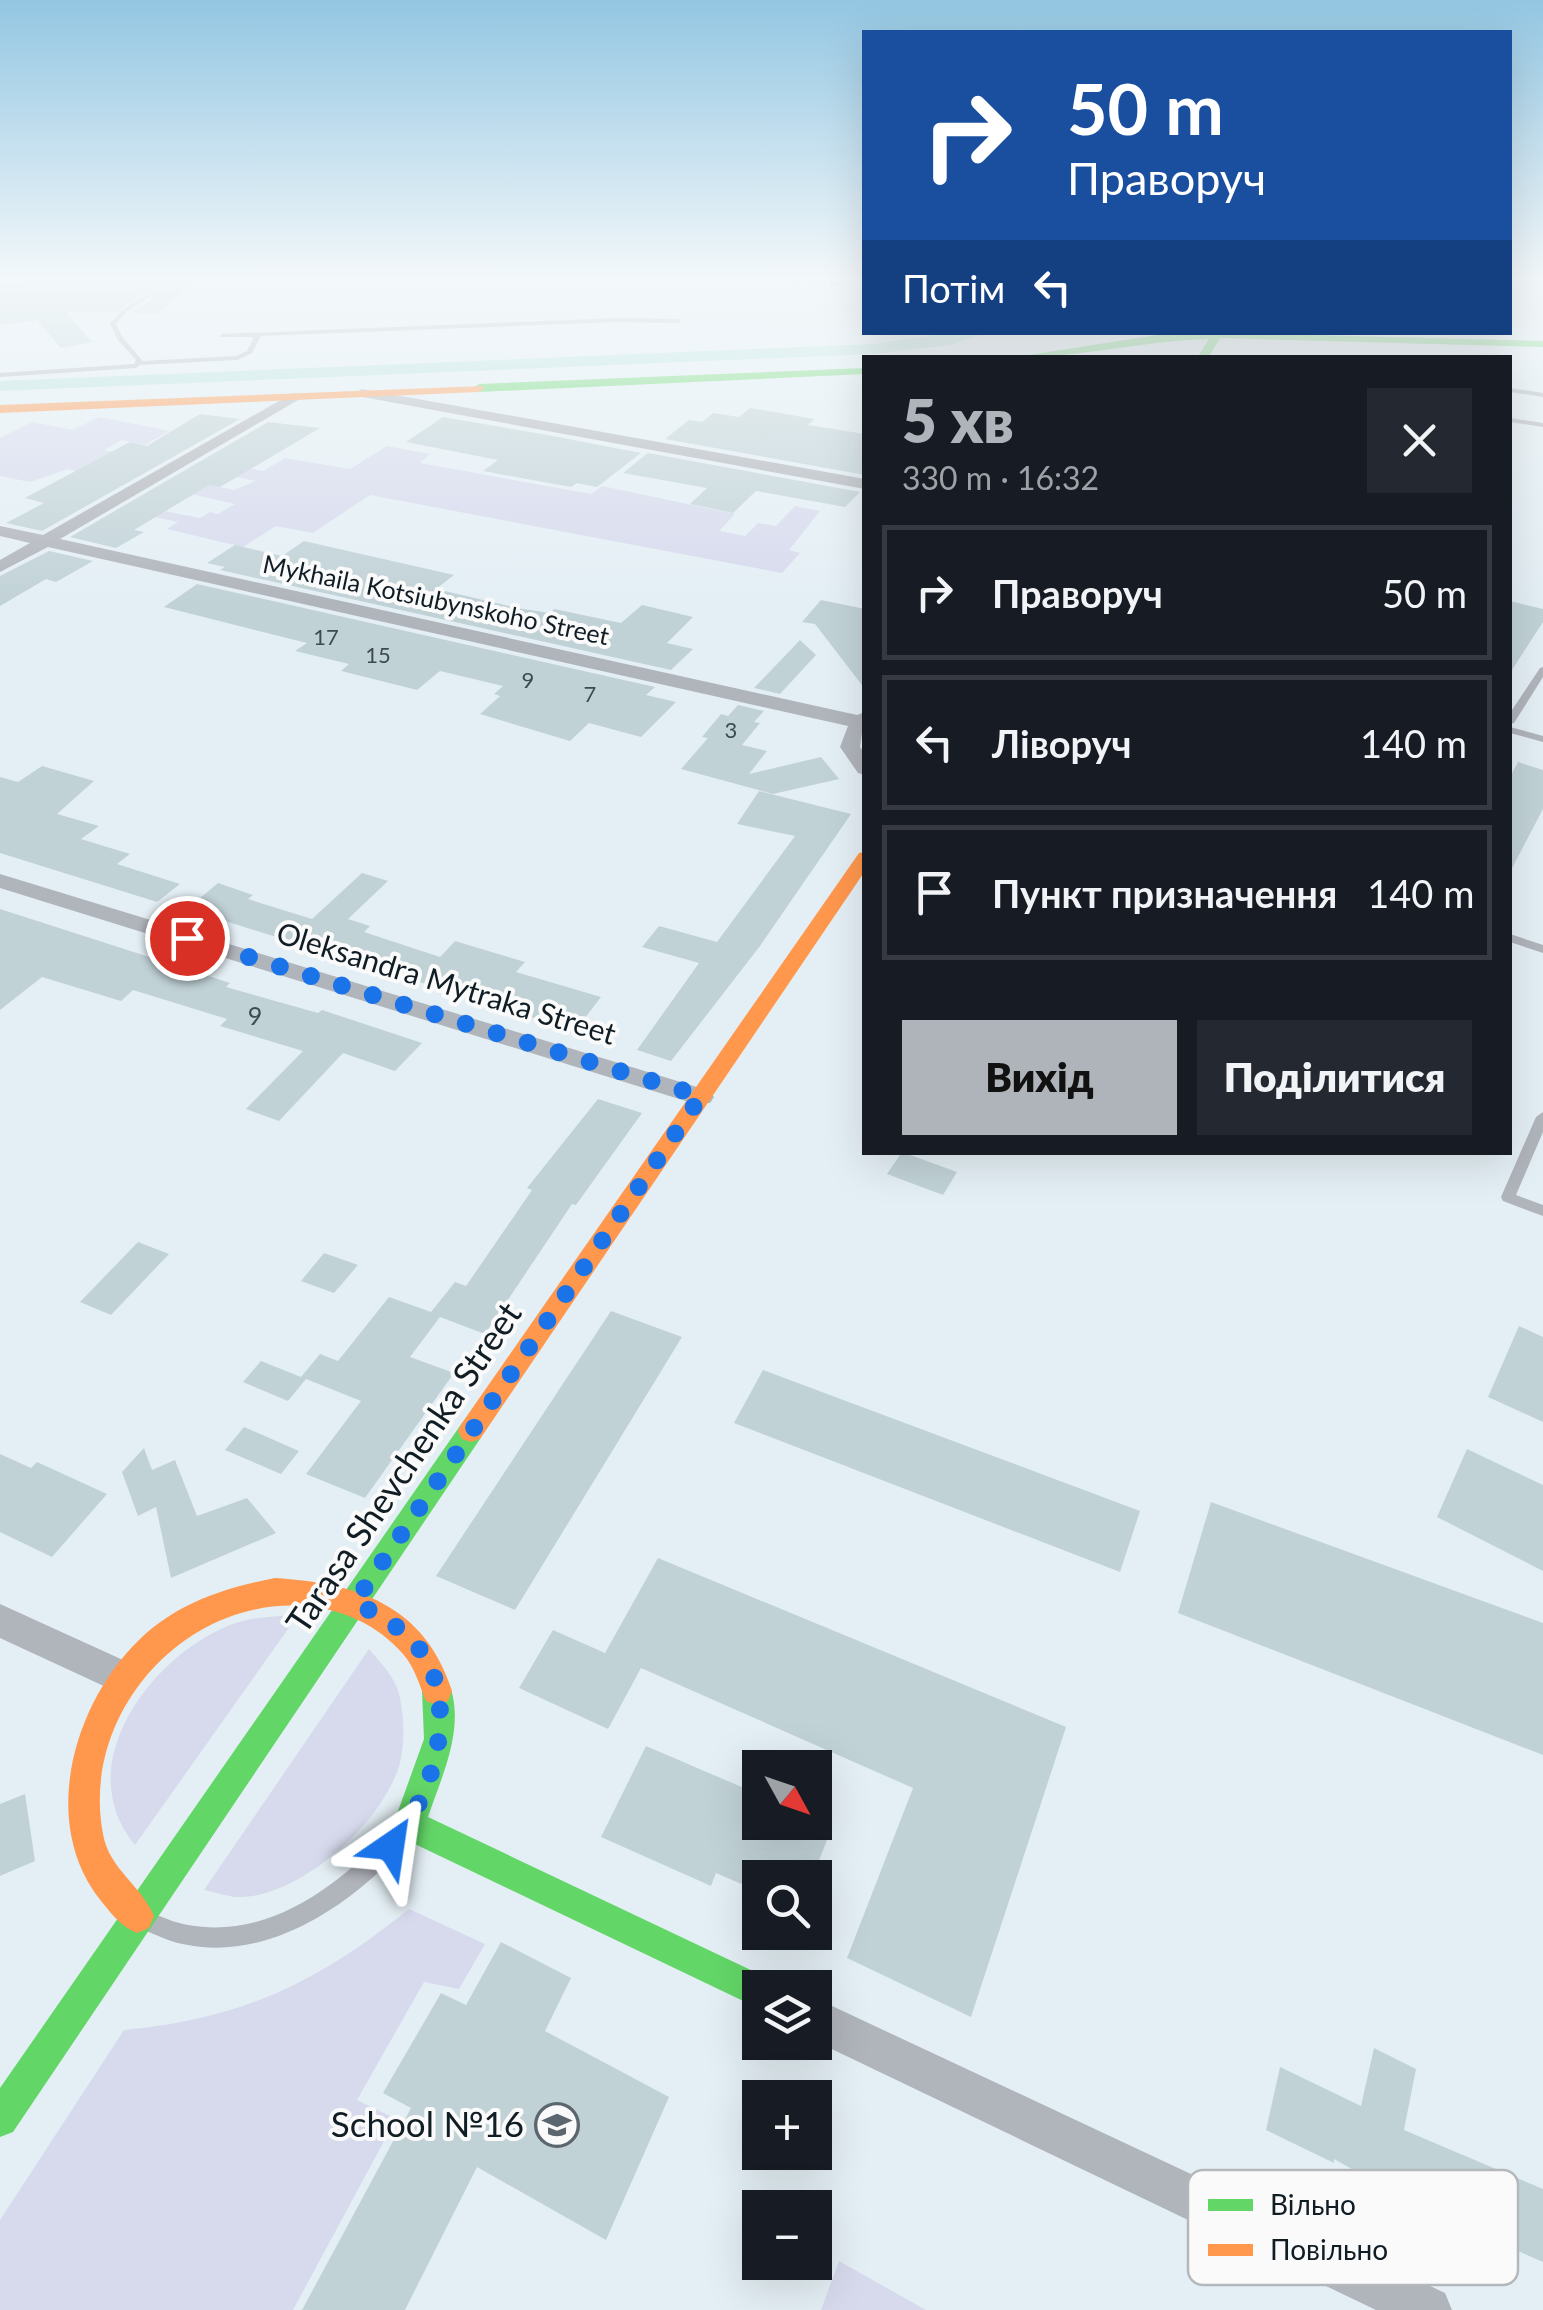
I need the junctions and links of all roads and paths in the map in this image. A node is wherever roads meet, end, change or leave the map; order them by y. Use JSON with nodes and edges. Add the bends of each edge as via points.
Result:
{"nodes":[{"id":1,"x":487,"y":388,"type":"edge"},
{"id":2,"x":1512,"y":390,"type":"edge"},
{"id":3,"x":362,"y":393,"type":"junction"},
{"id":4,"x":1543,"y":395,"type":"edge"},
{"id":5,"x":298,"y":396,"type":"junction"},
{"id":6,"x":0,"y":409,"type":"edge"},
{"id":7,"x":1512,"y":420,"type":"edge"},
{"id":8,"x":1543,"y":426,"type":"edge"},
{"id":9,"x":862,"y":483,"type":"edge"},
{"id":10,"x":0,"y":531,"type":"edge"},
{"id":11,"x":45,"y":541,"type":"junction"},
{"id":12,"x":0,"y":568,"type":"edge"},
{"id":13,"x":1543,"y":670,"type":"edge"},
{"id":14,"x":1512,"y":717,"type":"edge"},
{"id":15,"x":862,"y":720,"type":"edge"},
{"id":16,"x":1512,"y":731,"type":"edge"},
{"id":17,"x":1543,"y":739,"type":"edge"},
{"id":18,"x":862,"y":764,"type":"edge"},
{"id":19,"x":862,"y":861,"type":"edge"},
{"id":20,"x":0,"y":881,"type":"edge"},
{"id":21,"x":1512,"y":939,"type":"edge"},
{"id":22,"x":1543,"y":949,"type":"edge"},
{"id":23,"x":701,"y":1096,"type":"junction"},
{"id":24,"x":1543,"y":1117,"type":"edge"},
{"id":25,"x":1543,"y":1211,"type":"edge"},
{"id":26,"x":355,"y":1602,"type":"junction"},
{"id":27,"x":0,"y":1620,"type":"edge"},
{"id":28,"x":121,"y":1677,"type":"junction"},
{"id":29,"x":408,"y":1826,"type":"junction"},
{"id":30,"x":137,"y":1916,"type":"junction"},
{"id":31,"x":742,"y":1984,"type":"edge"},
{"id":32,"x":832,"y":2026,"type":"edge"},
{"id":33,"x":0,"y":2119,"type":"edge"},
{"id":34,"x":1188,"y":2196,"type":"edge"},
{"id":35,"x":1376,"y":2285,"type":"edge"},
{"id":36,"x":1428,"y":2310,"type":"edge"}],
"edges":[{"from":1,"to":3,"type":"main road"},
{"from":2,"to":4,"type":"lane"},
{"from":3,"to":5,"type":"main road"},
{"from":3,"to":9,"type":"street"},
{"from":5,"to":6,"type":"main road"},
{"from":5,"to":11,"type":"street"},
{"from":7,"to":8,"type":"lane"},
{"from":10,"to":11,"type":"street","name":"Mykhaila Kotsiubynskoho Street"},
{"from":11,"to":12,"type":"street"},
{"from":11,"to":15,"type":"street","name":"Mykhaila Kotsiubynskoho Street"},
{"from":13,"to":14,"type":"lane"},
{"from":15,"to":18,"type":"street","name":"Mykhaila Kotsiubynskoho Street","via":[[850,747]]},
{"from":16,"to":17,"type":"lane"},
{"from":19,"to":23,"type":"main road","name":"Tarasa Shevchenka Street"},
{"from":20,"to":23,"type":"street","name":"Oleksandra Mytraka Street"},
{"from":21,"to":22,"type":"lane"},
{"from":23,"to":26,"type":"main road","name":"Tarasa Shevchenka Street"},
{"from":24,"to":25,"type":"lane","via":[[1508,1197]]},
{"from":26,"to":28,"type":"main road","via":[[312,1590],[234,1600],[194,1616]]},
{"from":26,"to":29,"type":"main road","via":[[398,1627],[420,1648],[436,1679],[441,1713],[431,1769]]},
{"from":26,"to":30,"type":"main road","name":"Tarasa Shevchenka Street"},
{"from":27,"to":28,"type":"street"},
{"from":28,"to":30,"type":"main road","via":[[94,1723],[84,1770],[84,1825],[104,1884]]},
{"from":29,"to":30,"type":"lane","via":[[331,1899],[276,1928],[228,1940],[178,1936]]},
{"from":29,"to":31,"type":"main road"},
{"from":30,"to":33,"type":"main road","name":"Tarasa Shevchenka Street"},
{"from":32,"to":34,"type":"street"},
{"from":35,"to":36,"type":"street"}]}
